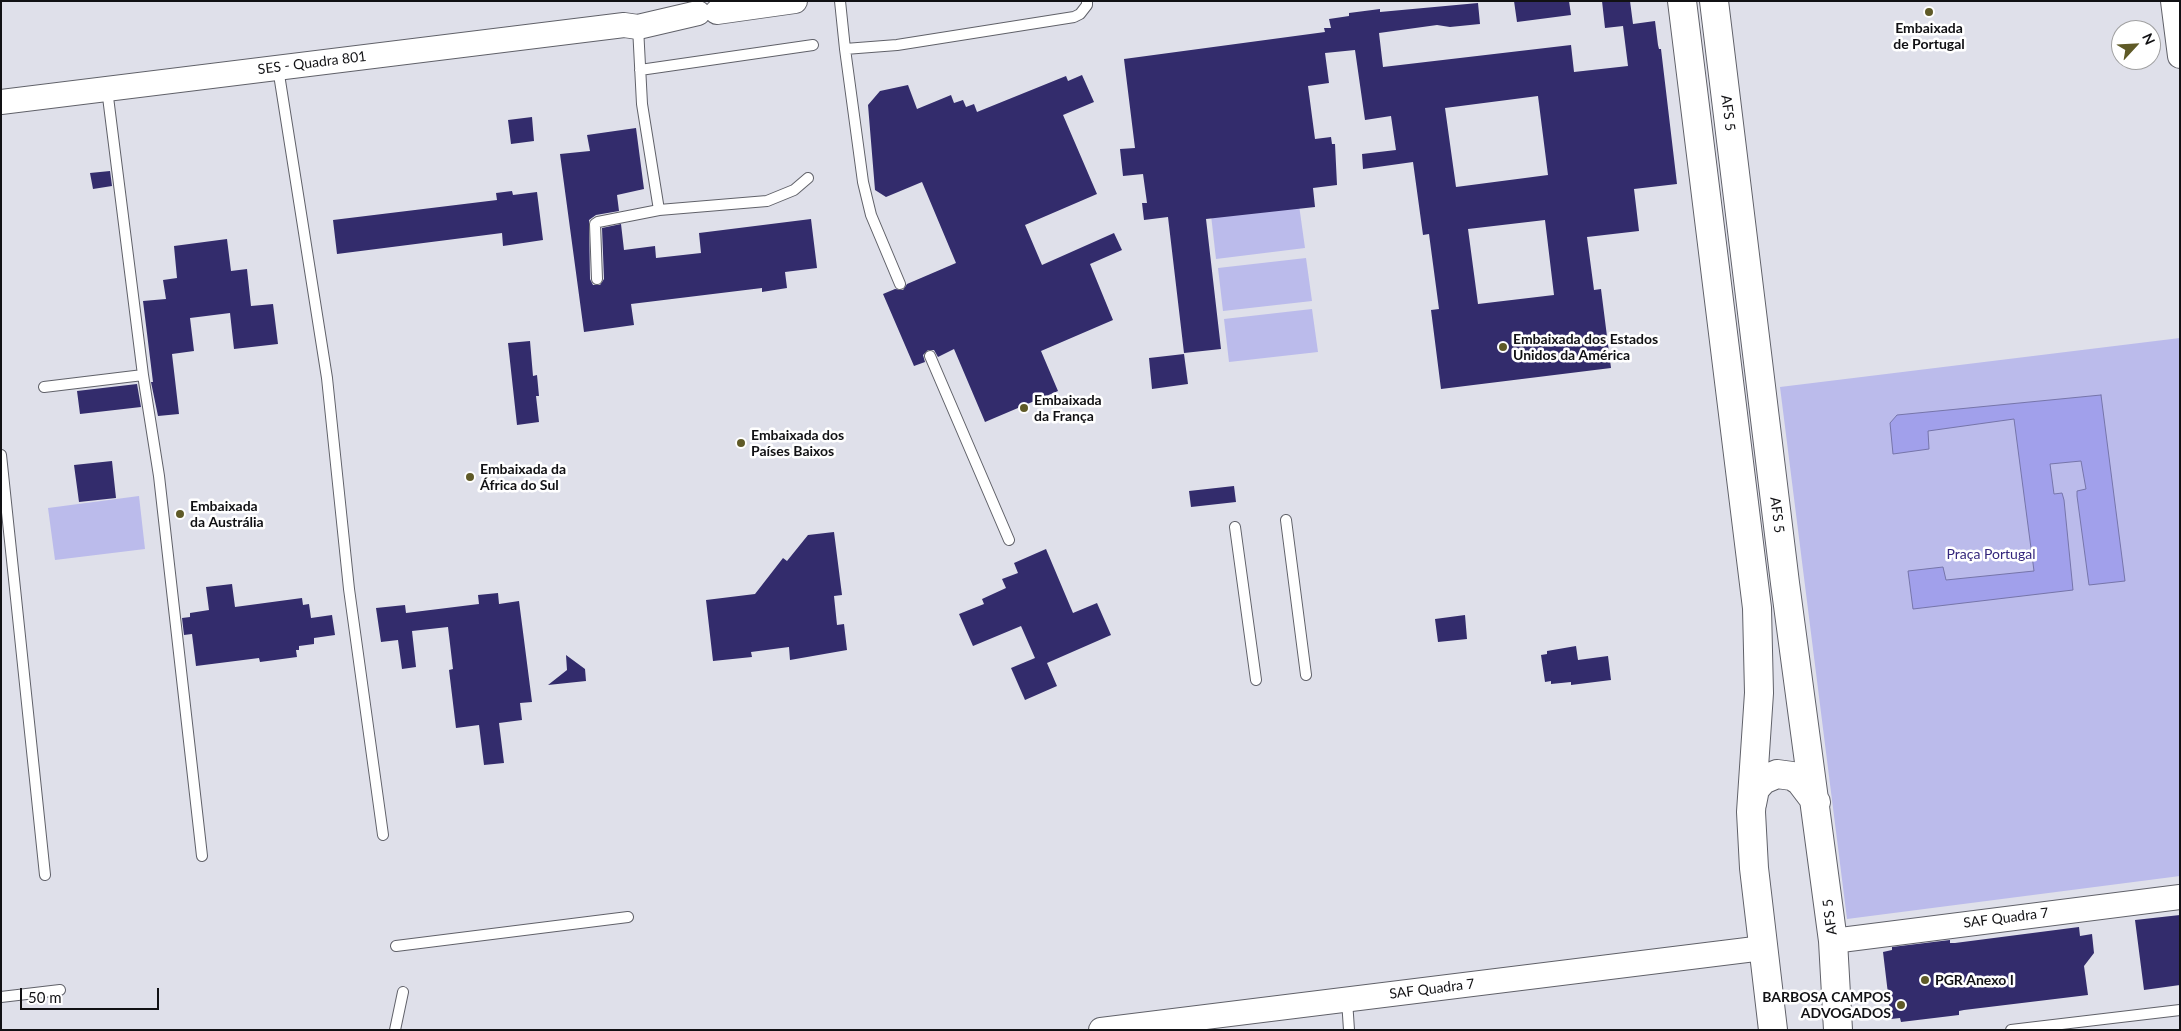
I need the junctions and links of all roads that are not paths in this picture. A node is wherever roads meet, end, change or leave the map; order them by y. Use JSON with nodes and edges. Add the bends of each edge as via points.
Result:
{"nodes":[{"id":1,"x":840,"y":1,"type":"edge"},
{"id":2,"x":1087,"y":1,"type":"edge"},
{"id":3,"x":1682,"y":1,"type":"edge"},
{"id":4,"x":1714,"y":1,"type":"edge"},
{"id":5,"x":2173,"y":1,"type":"edge"},
{"id":6,"x":785,"y":2,"type":"edge"},
{"id":7,"x":704,"y":6,"type":"edge"},
{"id":8,"x":633,"y":24,"type":"junction"},
{"id":9,"x":813,"y":45,"type":"dead end"},
{"id":10,"x":846,"y":48,"type":"junction"},
{"id":11,"x":2180,"y":56,"type":"edge"},
{"id":12,"x":278,"y":67,"type":"junction"},
{"id":13,"x":640,"y":70,"type":"junction"},
{"id":14,"x":107,"y":88,"type":"junction"},
{"id":15,"x":1,"y":102,"type":"edge"},
{"id":16,"x":808,"y":178,"type":"dead end"},
{"id":17,"x":659,"y":210,"type":"junction"},
{"id":18,"x":597,"y":280,"type":"dead end"},
{"id":19,"x":900,"y":284,"type":"dead end"},
{"id":20,"x":930,"y":356,"type":"dead end"},
{"id":21,"x":143,"y":375,"type":"junction"},
{"id":22,"x":44,"y":387,"type":"dead end"},
{"id":23,"x":1,"y":455,"type":"edge"},
{"id":24,"x":1286,"y":520,"type":"dead end"},
{"id":25,"x":1235,"y":526,"type":"dead end"},
{"id":26,"x":1009,"y":540,"type":"dead end"},
{"id":27,"x":1306,"y":675,"type":"dead end"},
{"id":28,"x":1256,"y":680,"type":"dead end"},
{"id":29,"x":1816,"y":802,"type":"junction"},
{"id":30,"x":1750,"y":812,"type":"junction"},
{"id":31,"x":383,"y":835,"type":"dead end"},
{"id":32,"x":202,"y":856,"type":"dead end"},
{"id":33,"x":45,"y":875,"type":"dead end"},
{"id":34,"x":2180,"y":897,"type":"edge"},
{"id":35,"x":628,"y":917,"type":"dead end"},
{"id":36,"x":1832,"y":941,"type":"junction"},
{"id":37,"x":396,"y":946,"type":"dead end"},
{"id":38,"x":1763,"y":948,"type":"junction"},
{"id":39,"x":60,"y":990,"type":"dead end"},
{"id":40,"x":403,"y":992,"type":"dead end"},
{"id":41,"x":1,"y":997,"type":"edge"},
{"id":42,"x":1347,"y":1000,"type":"junction"},
{"id":43,"x":2180,"y":1010,"type":"edge"},
{"id":44,"x":395,"y":1030,"type":"edge"},
{"id":45,"x":1101,"y":1030,"type":"edge"},
{"id":46,"x":1349,"y":1030,"type":"edge"},
{"id":47,"x":1773,"y":1030,"type":"edge"},
{"id":48,"x":1838,"y":1030,"type":"edge"},
{"id":49,"x":2011,"y":1030,"type":"edge"}],
"edges":[{"from":1,"to":10,"type":"lane"},
{"from":2,"to":10,"type":"lane","via":[[1087,5],[1074,17],[897,45]]},
{"from":3,"to":30,"type":"main road","via":[[1757,608],[1759,693]]},
{"from":4,"to":29,"type":"main road","name":"AFS 5","via":[[1785,583]]},
{"from":5,"to":11,"type":"street"},
{"from":6,"to":7,"type":"street","name":"SES - Quadra 801"},
{"from":7,"to":8,"type":"street","name":"SES - Quadra 801"},
{"from":8,"to":12,"type":"street","name":"SES - Quadra 801"},
{"from":8,"to":13,"type":"lane"},
{"from":9,"to":13,"type":"lane"},
{"from":10,"to":19,"type":"lane","via":[[863,182],[871,215]]},
{"from":12,"to":14,"type":"street","name":"SES - Quadra 801"},
{"from":12,"to":31,"type":"lane","via":[[326,378],[349,589]]},
{"from":13,"to":17,"type":"lane","via":[[642,104]]},
{"from":14,"to":15,"type":"street","name":"SES - Quadra 801"},
{"from":14,"to":21,"type":"lane"},
{"from":16,"to":17,"type":"lane","via":[[794,190],[767,201]]},
{"from":17,"to":18,"type":"lane","via":[[595,224]]},
{"from":20,"to":26,"type":"lane"},
{"from":21,"to":22,"type":"lane"},
{"from":21,"to":32,"type":"lane","via":[[159,476]]},
{"from":23,"to":33,"type":"lane"},
{"from":24,"to":27,"type":"lane"},
{"from":25,"to":28,"type":"lane"},
{"from":29,"to":30,"type":"main road","via":[[1800,780],[1777,774],[1763,780],[1755,789]]},
{"from":29,"to":36,"type":"main road","name":"AFS 5"},
{"from":30,"to":38,"type":"main road"},
{"from":34,"to":36,"type":"street","name":"SAF Quadra 7"},
{"from":35,"to":37,"type":"lane"},
{"from":36,"to":48,"type":"main road","name":"AFS 5"},
{"from":38,"to":42,"type":"street","name":"SAF Quadra 7"},
{"from":38,"to":47,"type":"main road"},
{"from":39,"to":41,"type":"lane"},
{"from":40,"to":44,"type":"lane"},
{"from":42,"to":45,"type":"street","name":"SAF Quadra 7"},
{"from":42,"to":46,"type":"lane"},
{"from":43,"to":49,"type":"lane"}]}
